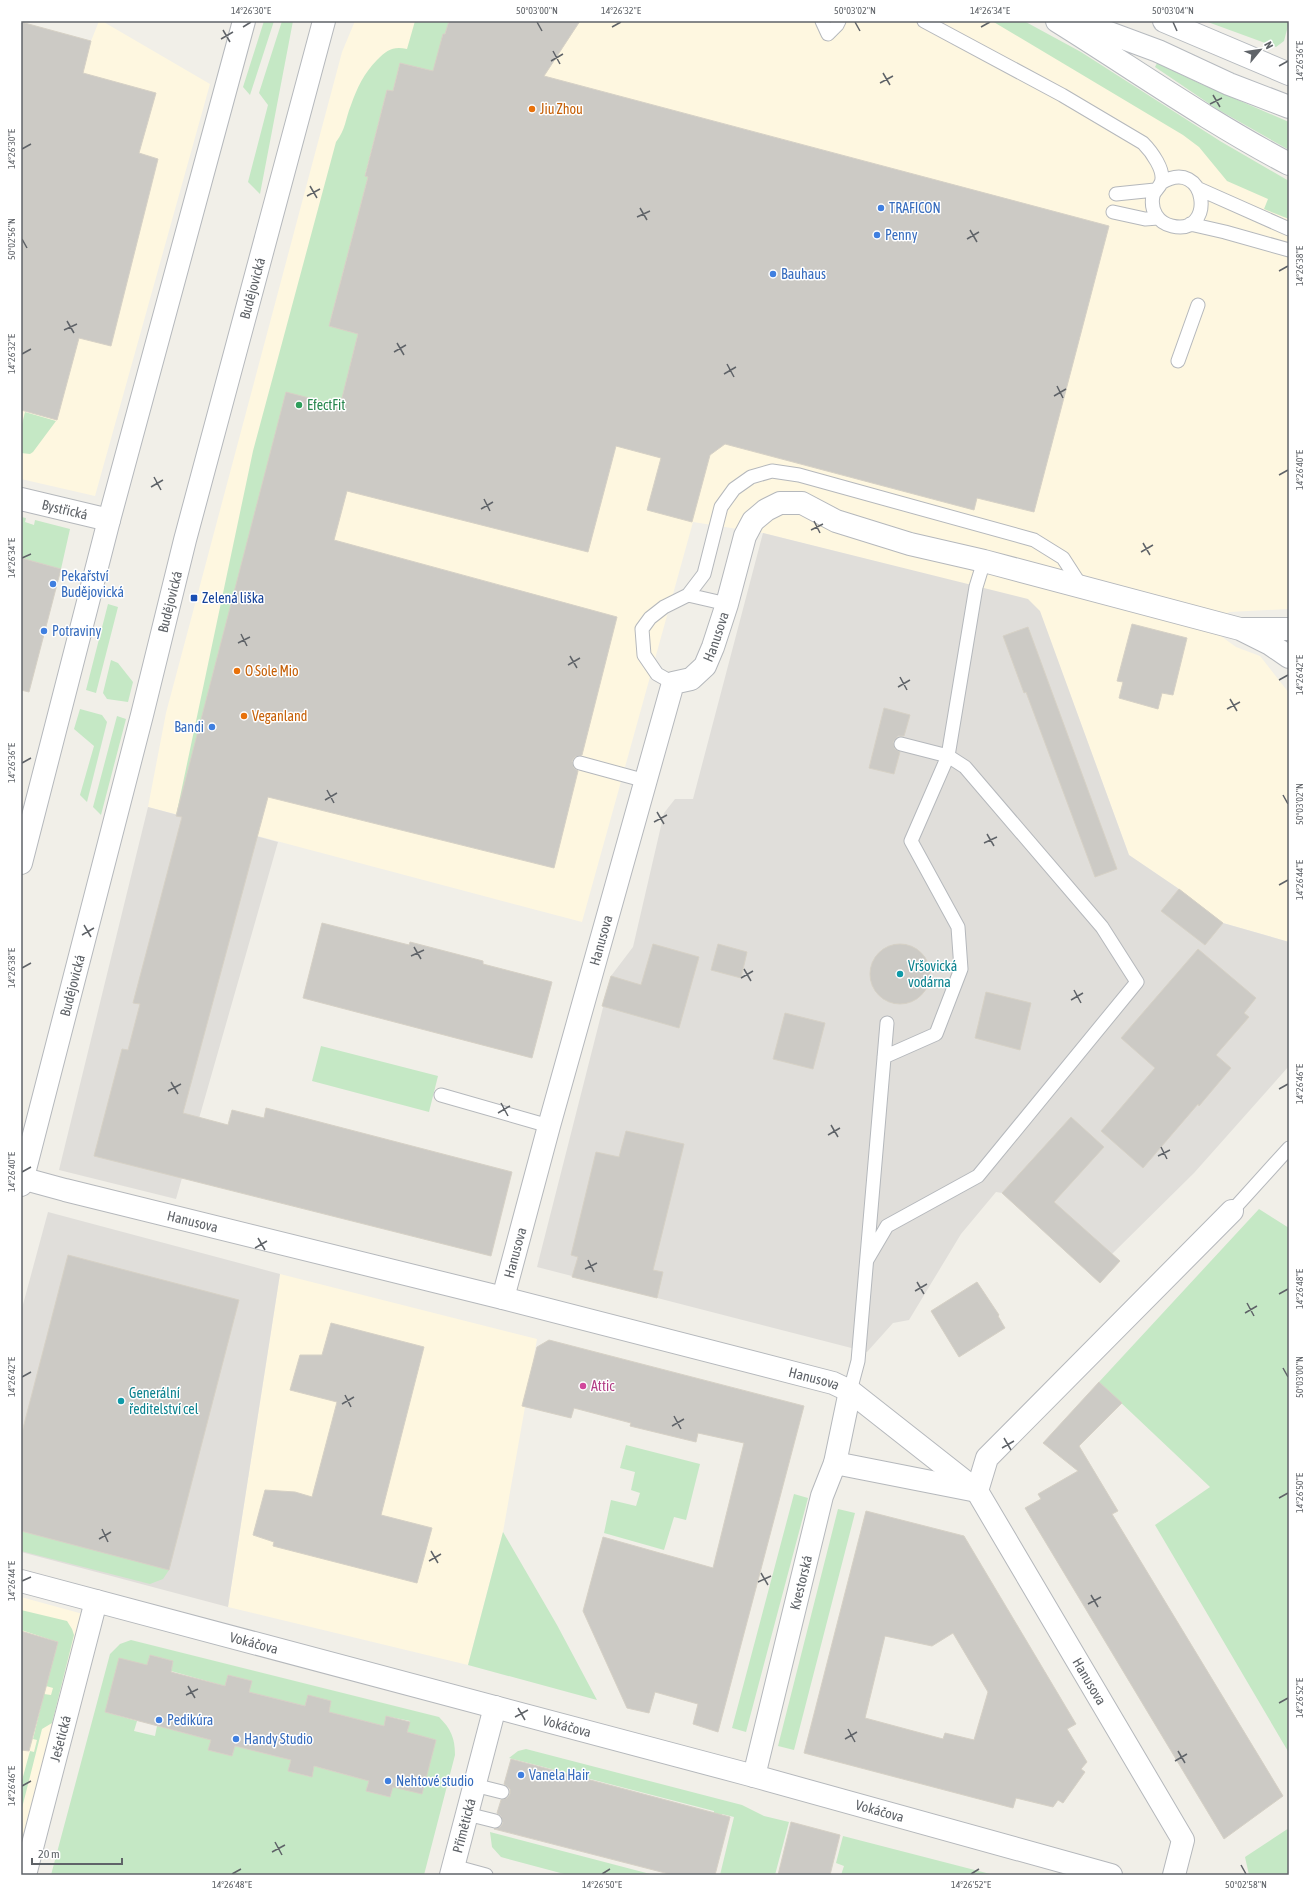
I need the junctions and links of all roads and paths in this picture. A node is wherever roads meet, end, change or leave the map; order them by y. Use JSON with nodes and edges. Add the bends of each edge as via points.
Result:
{"nodes":[{"id":1,"x":244,"y":21,"type":"edge"},
{"id":2,"x":324,"y":21,"type":"edge"},
{"id":3,"x":822,"y":21,"type":"edge"},
{"id":4,"x":839,"y":21,"type":"edge"},
{"id":5,"x":924,"y":21,"type":"edge"},
{"id":6,"x":1057,"y":21,"type":"edge"},
{"id":7,"x":1077,"y":21,"type":"edge"},
{"id":8,"x":1164,"y":21,"type":"edge"},
{"id":9,"x":1289,"y":74,"type":"edge"},
{"id":10,"x":1289,"y":107,"type":"edge"},
{"id":11,"x":1289,"y":164,"type":"edge"},
{"id":12,"x":1158,"y":187,"type":"junction"},
{"id":13,"x":1199,"y":189,"type":"junction"},
{"id":14,"x":1116,"y":194,"type":"dead end"},
{"id":15,"x":1113,"y":212,"type":"dead end"},
{"id":16,"x":1158,"y":218,"type":"junction"},
{"id":17,"x":1190,"y":224,"type":"junction"},
{"id":18,"x":1289,"y":229,"type":"edge"},
{"id":19,"x":1289,"y":250,"type":"edge"},
{"id":20,"x":1198,"y":305,"type":"dead end"},
{"id":21,"x":1178,"y":361,"type":"dead end"},
{"id":22,"x":21,"y":499,"type":"edge"},
{"id":23,"x":109,"y":520,"type":"junction"},
{"id":24,"x":984,"y":561,"type":"junction"},
{"id":25,"x":1081,"y":586,"type":"junction"},
{"id":26,"x":688,"y":595,"type":"junction"},
{"id":27,"x":727,"y":604,"type":"junction"},
{"id":28,"x":1240,"y":628,"type":"junction"},
{"id":29,"x":1289,"y":628,"type":"edge"},
{"id":30,"x":1289,"y":657,"type":"edge"},
{"id":31,"x":672,"y":683,"type":"junction"},
{"id":32,"x":901,"y":744,"type":"dead end"},
{"id":33,"x":948,"y":756,"type":"junction"},
{"id":34,"x":580,"y":763,"type":"dead end"},
{"id":35,"x":646,"y":781,"type":"junction"},
{"id":36,"x":21,"y":863,"type":"edge"},
{"id":37,"x":887,"y":1023,"type":"dead end"},
{"id":38,"x":884,"y":1057,"type":"junction"},
{"id":39,"x":441,"y":1095,"type":"dead end"},
{"id":40,"x":549,"y":1126,"type":"junction"},
{"id":41,"x":1289,"y":1148,"type":"edge"},
{"id":42,"x":22,"y":1180,"type":"edge"},
{"id":43,"x":1232,"y":1211,"type":"joint"},
{"id":44,"x":867,"y":1260,"type":"junction"},
{"id":45,"x":504,"y":1298,"type":"junction"},
{"id":46,"x":850,"y":1391,"type":"junction"},
{"id":47,"x":835,"y":1464,"type":"junction"},
{"id":48,"x":977,"y":1491,"type":"junction"},
{"id":49,"x":21,"y":1581,"type":"edge"},
{"id":50,"x":96,"y":1601,"type":"junction"},
{"id":51,"x":495,"y":1707,"type":"junction"},
{"id":52,"x":754,"y":1776,"type":"junction"},
{"id":53,"x":474,"y":1785,"type":"junction"},
{"id":54,"x":502,"y":1792,"type":"dead end"},
{"id":55,"x":467,"y":1814,"type":"junction"},
{"id":56,"x":495,"y":1821,"type":"dead end"},
{"id":57,"x":452,"y":1871,"type":"edge"},
{"id":58,"x":25,"y":1875,"type":"edge"},
{"id":59,"x":486,"y":1875,"type":"edge"},
{"id":60,"x":1111,"y":1875,"type":"edge"},
{"id":61,"x":1174,"y":1875,"type":"edge"}],
"edges":[{"from":1,"to":23,"type":"street"},
{"from":2,"to":42,"type":"street","name":"Budějovická","via":[[185,540]]},
{"from":3,"to":4,"type":"lane","via":[[828,34]]},
{"from":5,"to":12,"type":"lane","via":[[1062,95],[1143,143],[1158,164]]},
{"from":6,"to":11,"type":"street","via":[[1187,104]]},
{"from":7,"to":10,"type":"street","via":[[1158,51],[1229,84]]},
{"from":8,"to":9,"type":"street"},
{"from":12,"to":13,"type":"lane","via":[[1174,177],[1194,183]]},
{"from":12,"to":14,"type":"lane"},
{"from":12,"to":16,"type":"lane","via":[[1153,196],[1153,209]]},
{"from":13,"to":17,"type":"lane","via":[[1202,204],[1196,219]]},
{"from":13,"to":18,"type":"lane"},
{"from":15,"to":16,"type":"lane","via":[[1145,220]]},
{"from":16,"to":17,"type":"lane","via":[[1166,225],[1174,227]]},
{"from":17,"to":19,"type":"lane"},
{"from":20,"to":21,"type":"lane"},
{"from":22,"to":23,"type":"street","name":"Bystřická"},
{"from":23,"to":36,"type":"street"},
{"from":24,"to":25,"type":"street","name":"Hanusova"},
{"from":24,"to":27,"type":"street","name":"Hanusova","via":[[854,528],[836,522],[802,504],[780,503],[753,521],[745,536]]},
{"from":24,"to":33,"type":"lane","via":[[976,587]]},
{"from":25,"to":26,"type":"lane","via":[[1063,558],[1034,540],[799,474],[772,471],[751,476],[734,489],[721,507],[704,574]]},
{"from":25,"to":28,"type":"street","name":"Hanusova"},
{"from":26,"to":27,"type":"lane"},
{"from":26,"to":31,"type":"lane","via":[[664,607],[650,618],[642,629],[644,654],[657,674]]},
{"from":27,"to":31,"type":"street","name":"Hanusova","via":[[705,666],[691,679]]},
{"from":28,"to":29,"type":"street"},
{"from":28,"to":30,"type":"street"},
{"from":31,"to":35,"type":"street","name":"Hanusova"},
{"from":32,"to":33,"type":"lane"},
{"from":33,"to":38,"type":"lane","via":[[911,841],[958,927],[961,969],[936,1034]]},
{"from":33,"to":44,"type":"lane","via":[[965,767],[1102,927],[1137,982],[978,1176],[887,1226]]},
{"from":34,"to":35,"type":"lane"},
{"from":35,"to":40,"type":"street","name":"Hanusova"},
{"from":37,"to":38,"type":"lane"},
{"from":38,"to":44,"type":"lane"},
{"from":39,"to":40,"type":"lane"},
{"from":40,"to":45,"type":"street","name":"Hanusova"},
{"from":41,"to":43,"type":"lane"},
{"from":42,"to":45,"type":"street","name":"Hanusova"},
{"from":43,"to":48,"type":"street","via":[[987,1458]]},
{"from":44,"to":46,"type":"lane","via":[[858,1361]]},
{"from":45,"to":46,"type":"street","name":"Hanusova","via":[[833,1383]]},
{"from":46,"to":47,"type":"street","name":"Kvestorská"},
{"from":46,"to":48,"type":"street","name":"Hanusova"},
{"from":47,"to":48,"type":"street"},
{"from":47,"to":52,"type":"street","name":"Kvestorská","via":[[822,1496]]},
{"from":48,"to":61,"type":"street","name":"Hanusova","via":[[1183,1840]]},
{"from":49,"to":50,"type":"street","name":"Vokáčova"},
{"from":50,"to":51,"type":"street","name":"Vokáčova"},
{"from":50,"to":58,"type":"street","name":"Ješetická"},
{"from":51,"to":52,"type":"street","name":"Vokáčova"},
{"from":51,"to":53,"type":"street","name":"Přímětická"},
{"from":52,"to":60,"type":"street","name":"Vokáčova"},
{"from":53,"to":54,"type":"lane"},
{"from":53,"to":55,"type":"street","name":"Přímětická"},
{"from":55,"to":56,"type":"lane"},
{"from":55,"to":57,"type":"street","name":"Přímětická"},
{"from":57,"to":59,"type":"lane"}]}
